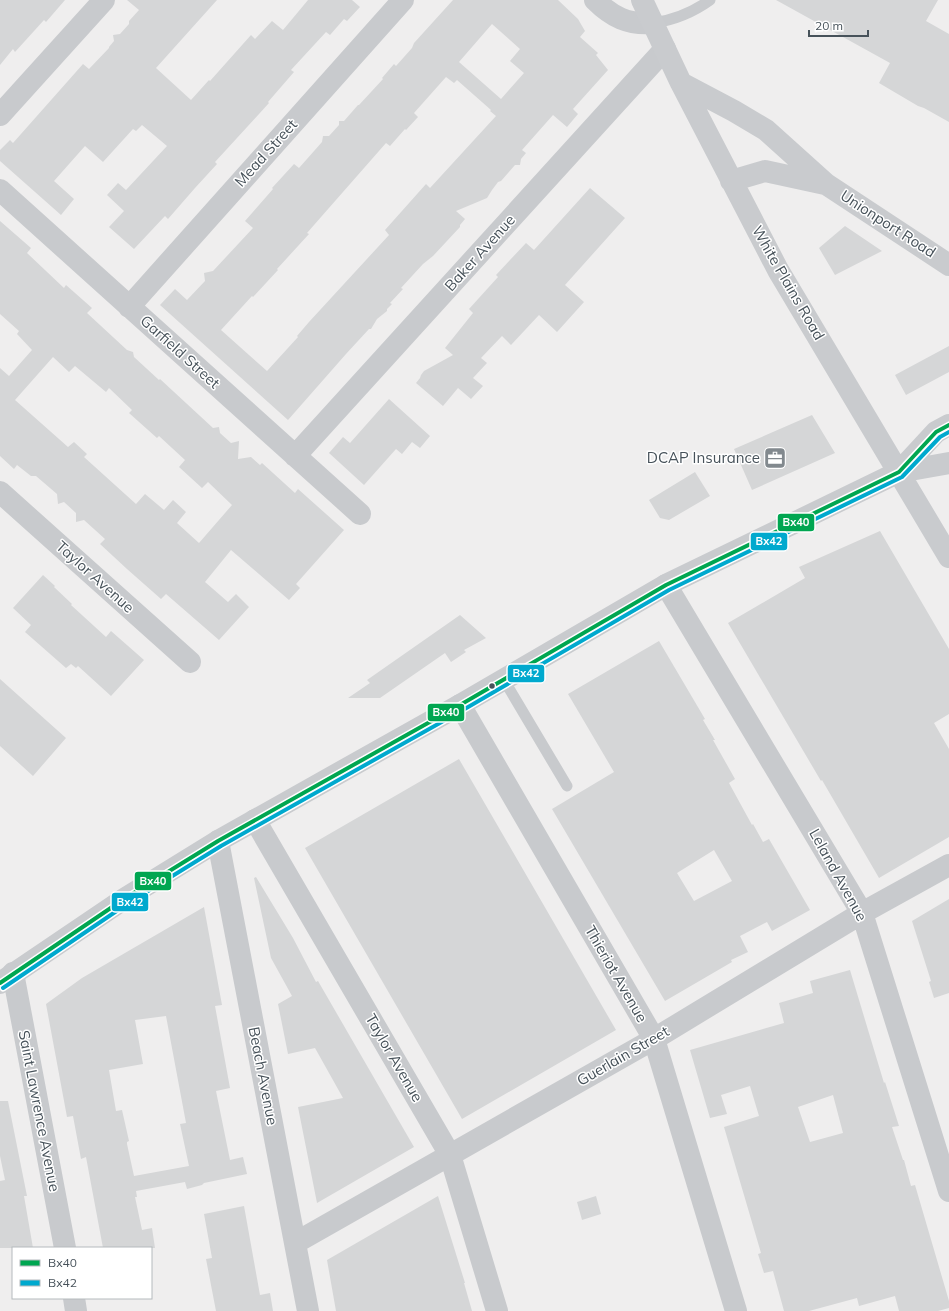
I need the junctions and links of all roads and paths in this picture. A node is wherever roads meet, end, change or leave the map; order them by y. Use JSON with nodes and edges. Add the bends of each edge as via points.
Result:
{"nodes":[{"id":1,"x":104,"y":0,"type":"edge"},
{"id":2,"x":403,"y":0,"type":"edge"},
{"id":3,"x":595,"y":0,"type":"edge"},
{"id":4,"x":642,"y":0,"type":"edge"},
{"id":5,"x":710,"y":0,"type":"edge"},
{"id":6,"x":653,"y":23,"type":"junction"},
{"id":7,"x":665,"y":49,"type":"junction"},
{"id":8,"x":681,"y":83,"type":"junction"},
{"id":9,"x":0,"y":115,"type":"edge"},
{"id":10,"x":731,"y":181,"type":"junction"},
{"id":11,"x":826,"y":184,"type":"junction"},
{"id":12,"x":0,"y":190,"type":"edge"},
{"id":13,"x":949,"y":265,"type":"edge"},
{"id":14,"x":129,"y":307,"type":"junction"},
{"id":15,"x":949,"y":425,"type":"edge"},
{"id":16,"x":295,"y":456,"type":"junction"},
{"id":17,"x":949,"y":463,"type":"edge"},
{"id":18,"x":899,"y":472,"type":"junction"},
{"id":19,"x":0,"y":492,"type":"edge"},
{"id":20,"x":360,"y":514,"type":"dead end"},
{"id":21,"x":949,"y":557,"type":"edge"},
{"id":22,"x":666,"y":585,"type":"junction"},
{"id":23,"x":190,"y":662,"type":"dead end"},
{"id":24,"x":504,"y":680,"type":"junction"},
{"id":25,"x":460,"y":705,"type":"junction"},
{"id":26,"x":567,"y":786,"type":"dead end"},
{"id":27,"x":255,"y":820,"type":"junction"},
{"id":28,"x":218,"y":841,"type":"junction"},
{"id":29,"x":949,"y":865,"type":"edge"},
{"id":30,"x":862,"y":913,"type":"junction"},
{"id":31,"x":7,"y":978,"type":"edge"},
{"id":32,"x":654,"y":1039,"type":"junction"},
{"id":33,"x":450,"y":1155,"type":"junction"},
{"id":34,"x":949,"y":1191,"type":"edge"},
{"id":35,"x":295,"y":1243,"type":"junction"},
{"id":36,"x":65,"y":1247,"type":"edge"},
{"id":37,"x":74,"y":1299,"type":"edge"},
{"id":38,"x":76,"y":1311,"type":"edge"},
{"id":39,"x":308,"y":1311,"type":"edge"},
{"id":40,"x":498,"y":1311,"type":"edge"},
{"id":41,"x":736,"y":1311,"type":"edge"}],
"edges":[{"from":1,"to":9,"type":"street"},
{"from":2,"to":14,"type":"street","name":"Mead Street"},
{"from":3,"to":6,"type":"street","via":[[617,18],[635,23]]},
{"from":4,"to":6,"type":"main road","name":"White Plains Road"},
{"from":5,"to":6,"type":"lane","via":[[681,17]]},
{"from":6,"to":7,"type":"main road","name":"White Plains Road"},
{"from":7,"to":8,"type":"main road","name":"White Plains Road"},
{"from":7,"to":16,"type":"street","name":"Baker Avenue"},
{"from":8,"to":10,"type":"main road","name":"White Plains Road"},
{"from":8,"to":11,"type":"main road","name":"Unionport Road","via":[[766,130]]},
{"from":10,"to":11,"type":"main road","name":"Unionport Road","via":[[766,171]]},
{"from":10,"to":18,"type":"main road","name":"White Plains Road","via":[[778,270]]},
{"from":11,"to":13,"type":"main road","name":"Unionport Road"},
{"from":12,"to":14,"type":"street","name":"Garfield Street"},
{"from":14,"to":16,"type":"street","name":"Garfield Street"},
{"from":15,"to":18,"type":"main road","via":[[936,432]]},
{"from":16,"to":20,"type":"street","name":"Garfield Street"},
{"from":17,"to":18,"type":"main road"},
{"from":18,"to":21,"type":"main road","name":"White Plains Road"},
{"from":18,"to":22,"type":"main road"},
{"from":19,"to":23,"type":"street","name":"Taylor Avenue"},
{"from":22,"to":24,"type":"main road"},
{"from":22,"to":30,"type":"street","name":"Leland Avenue"},
{"from":24,"to":25,"type":"main road"},
{"from":24,"to":26,"type":"lane"},
{"from":25,"to":27,"type":"main road"},
{"from":25,"to":32,"type":"street","name":"Thieriot Avenue"},
{"from":27,"to":28,"type":"main road"},
{"from":27,"to":33,"type":"street","name":"Taylor Avenue"},
{"from":28,"to":31,"type":"main road","via":[[124,899]]},
{"from":28,"to":35,"type":"street","name":"Beach Avenue"},
{"from":29,"to":30,"type":"street","name":"Guerlain Street"},
{"from":30,"to":32,"type":"street","name":"Guerlain Street"},
{"from":30,"to":34,"type":"street","name":"Leland Avenue"},
{"from":31,"to":36,"type":"street","name":"Saint Lawrence Avenue"},
{"from":32,"to":33,"type":"street","name":"Guerlain Street"},
{"from":32,"to":41,"type":"street","name":"Thieriot Avenue"},
{"from":33,"to":35,"type":"street","name":"Guerlain Street"},
{"from":33,"to":40,"type":"street","name":"Taylor Avenue"},
{"from":35,"to":39,"type":"street","name":"Beach Avenue"},
{"from":37,"to":38,"type":"street"}]}
